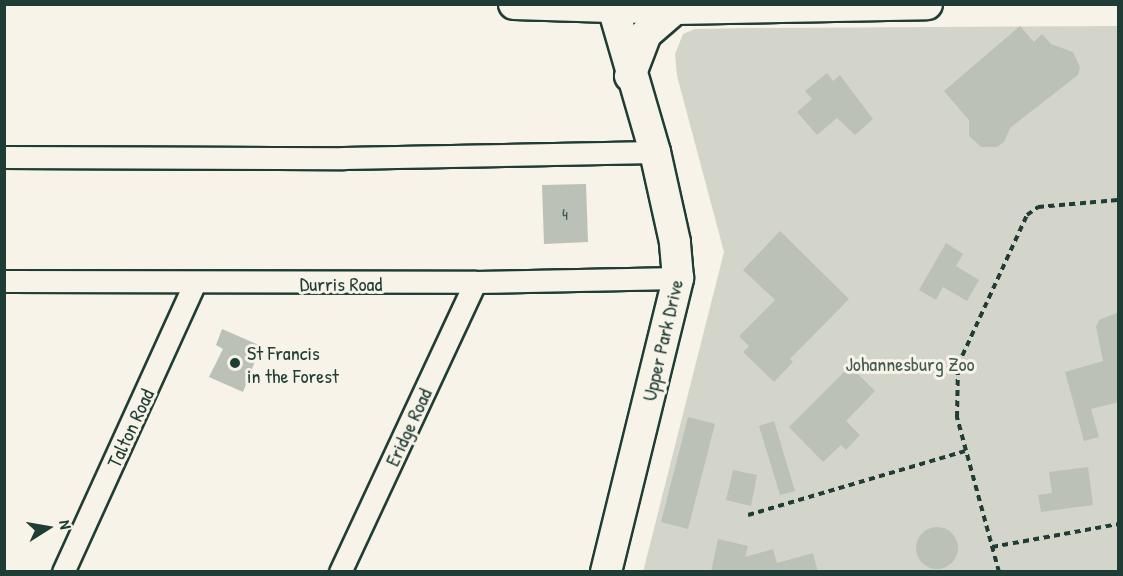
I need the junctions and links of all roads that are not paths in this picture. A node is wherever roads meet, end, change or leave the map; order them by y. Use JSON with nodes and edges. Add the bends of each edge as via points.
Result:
{"nodes":[{"id":1,"x":514,"y":4,"type":"edge"},
{"id":2,"x":927,"y":4,"type":"edge"},
{"id":3,"x":612,"y":6,"type":"edge"},
{"id":4,"x":675,"y":9,"type":"junction"},
{"id":5,"x":630,"y":76,"type":"junction"},
{"id":6,"x":655,"y":152,"type":"junction"},
{"id":7,"x":4,"y":157,"type":"edge"},
{"id":8,"x":678,"y":278,"type":"junction"},
{"id":9,"x":4,"y":281,"type":"edge"},
{"id":10,"x":475,"y":282,"type":"junction"},
{"id":11,"x":195,"y":283,"type":"junction"},
{"id":12,"x":63,"y":572,"type":"edge"},
{"id":13,"x":340,"y":572,"type":"edge"},
{"id":14,"x":606,"y":572,"type":"edge"}],
"edges":[{"from":1,"to":3,"type":"main road"},
{"from":2,"to":4,"type":"main road"},
{"from":3,"to":4,"type":"main road"},
{"from":3,"to":5,"type":"main road","name":"Upper Park Drive"},
{"from":4,"to":5,"type":"main road","via":[[646,34]]},
{"from":5,"to":6,"type":"main road","name":"Upper Park Drive"},
{"from":6,"to":7,"type":"street","via":[[343,158]]},
{"from":6,"to":8,"type":"main road","name":"Upper Park Drive","via":[[675,242]]},
{"from":8,"to":10,"type":"street","name":"Durris Road"},
{"from":8,"to":14,"type":"main road","name":"Upper Park Drive"},
{"from":9,"to":11,"type":"street","name":"Durris Road"},
{"from":10,"to":11,"type":"street","name":"Durris Road"},
{"from":10,"to":13,"type":"street","name":"Eridge Road"},
{"from":11,"to":12,"type":"street","name":"Talton Road"}]}
